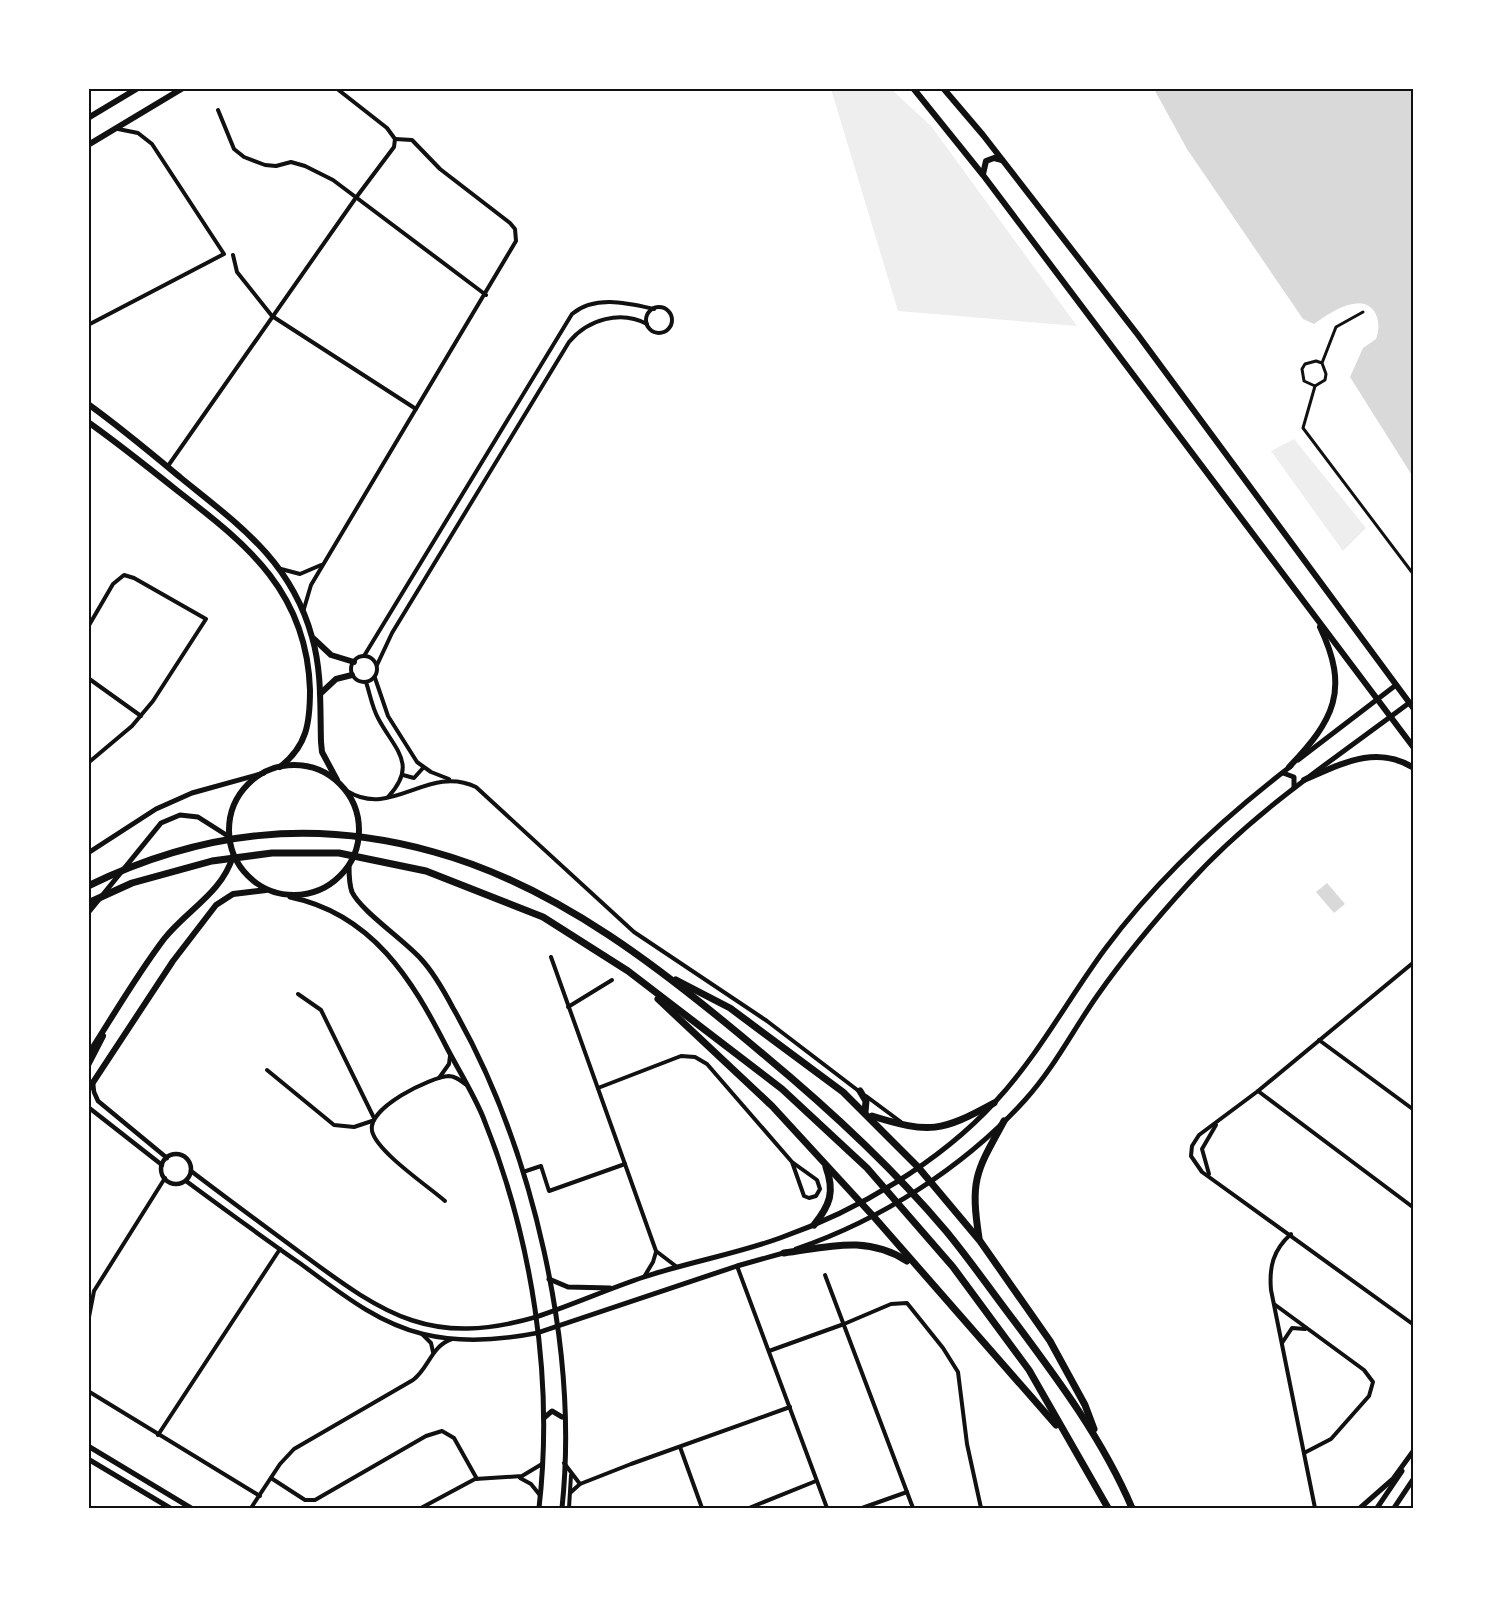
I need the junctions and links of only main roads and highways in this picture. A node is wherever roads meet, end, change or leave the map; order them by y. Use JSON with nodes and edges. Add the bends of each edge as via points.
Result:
{"nodes":[{"id":1,"x":138,"y":88,"type":"edge"},
{"id":2,"x":183,"y":88,"type":"edge"},
{"id":3,"x":913,"y":88,"type":"edge"},
{"id":4,"x":943,"y":88,"type":"edge"},
{"id":5,"x":88,"y":118,"type":"edge"},
{"id":6,"x":88,"y":145,"type":"edge"},
{"id":7,"x":1002,"y":160,"type":"junction"},
{"id":8,"x":983,"y":174,"type":"junction"},
{"id":9,"x":91,"y":407,"type":"edge"},
{"id":10,"x":88,"y":422,"type":"edge"},
{"id":11,"x":1310,"y":608,"type":"junction"},
{"id":12,"x":313,"y":638,"type":"junction"},
{"id":13,"x":354,"y":662,"type":"road end"},
{"id":14,"x":352,"y":675,"type":"road end"},
{"id":15,"x":1396,"y":686,"type":"junction"},
{"id":16,"x":320,"y":695,"type":"junction"},
{"id":17,"x":1376,"y":701,"type":"junction"},
{"id":18,"x":1412,"y":706,"type":"edge"},
{"id":19,"x":1389,"y":718,"type":"junction"},
{"id":20,"x":1413,"y":748,"type":"edge"},
{"id":21,"x":280,"y":767,"type":"junction"},
{"id":22,"x":1289,"y":767,"type":"junction"},
{"id":23,"x":1413,"y":768,"type":"edge"},
{"id":24,"x":264,"y":773,"type":"junction"},
{"id":25,"x":1279,"y":775,"type":"junction"},
{"id":26,"x":337,"y":780,"type":"junction"},
{"id":27,"x":1304,"y":780,"type":"junction"},
{"id":28,"x":1291,"y":791,"type":"junction"},
{"id":29,"x":231,"y":838,"type":"junction"},
{"id":30,"x":88,"y":853,"type":"edge"},
{"id":31,"x":234,"y":853,"type":"junction"},
{"id":32,"x":349,"y":866,"type":"junction"},
{"id":33,"x":88,"y":885,"type":"edge"},
{"id":34,"x":268,"y":890,"type":"junction"},
{"id":35,"x":290,"y":897,"type":"junction"},
{"id":36,"x":88,"y":903,"type":"edge"},
{"id":37,"x":88,"y":913,"type":"edge"},
{"id":38,"x":628,"y":971,"type":"junction"},
{"id":39,"x":665,"y":976,"type":"junction"},
{"id":40,"x":106,"y":1027,"type":"junction"},
{"id":41,"x":88,"y":1055,"type":"edge"},
{"id":42,"x":88,"y":1065,"type":"edge"},
{"id":43,"x":88,"y":1090,"type":"edge"},
{"id":44,"x":860,"y":1091,"type":"road end"},
{"id":45,"x":994,"y":1103,"type":"junction"},
{"id":46,"x":867,"y":1114,"type":"junction"},
{"id":47,"x":1004,"y":1121,"type":"junction"},
{"id":48,"x":824,"y":1162,"type":"junction"},
{"id":49,"x":918,"y":1167,"type":"junction"},
{"id":50,"x":931,"y":1181,"type":"junction"},
{"id":51,"x":861,"y":1203,"type":"junction"},
{"id":52,"x":874,"y":1217,"type":"junction"},
{"id":53,"x":814,"y":1225,"type":"junction"},
{"id":54,"x":980,"y":1241,"type":"junction"},
{"id":55,"x":784,"y":1253,"type":"junction"},
{"id":56,"x":914,"y":1266,"type":"junction"},
{"id":57,"x":549,"y":1279,"type":"junction"},
{"id":58,"x":615,"y":1288,"type":"junction"},
{"id":59,"x":554,"y":1311,"type":"junction"},
{"id":60,"x":536,"y":1317,"type":"junction"},
{"id":61,"x":556,"y":1327,"type":"junction"},
{"id":62,"x":537,"y":1333,"type":"junction"},
{"id":63,"x":543,"y":1419,"type":"junction"},
{"id":64,"x":564,"y":1421,"type":"junction"},
{"id":65,"x":1067,"y":1438,"type":"junction"},
{"id":66,"x":1099,"y":1441,"type":"junction"},
{"id":67,"x":88,"y":1446,"type":"edge"},
{"id":68,"x":1413,"y":1450,"type":"edge"},
{"id":69,"x":88,"y":1459,"type":"edge"},
{"id":70,"x":1405,"y":1464,"type":"junction"},
{"id":71,"x":1413,"y":1478,"type":"edge"},
{"id":72,"x":164,"y":1507,"type":"edge"},
{"id":73,"x":170,"y":1509,"type":"edge"},
{"id":74,"x":191,"y":1509,"type":"edge"},
{"id":75,"x":539,"y":1509,"type":"edge"},
{"id":76,"x":562,"y":1509,"type":"edge"},
{"id":77,"x":1108,"y":1509,"type":"edge"},
{"id":78,"x":1132,"y":1509,"type":"edge"},
{"id":79,"x":1360,"y":1509,"type":"edge"},
{"id":80,"x":1377,"y":1509,"type":"edge"},
{"id":81,"x":1394,"y":1509,"type":"edge"}],
"edges":[{"from":1,"to":5,"type":"main road"},
{"from":2,"to":6,"type":"main road"},
{"from":3,"to":8,"type":"main road"},
{"from":4,"to":7,"type":"main road"},
{"from":7,"to":8,"type":"main road","via":[[988,159]]},
{"from":7,"to":15,"type":"main road","via":[[1138,336]]},
{"from":8,"to":11,"type":"main road"},
{"from":9,"to":12,"type":"main road","via":[[256,540],[279,568]]},
{"from":10,"to":21,"type":"main road","via":[[239,539],[262,563],[286,599],[303,645],[310,705],[305,738]]},
{"from":11,"to":17,"type":"main road"},
{"from":11,"to":22,"type":"main road","via":[[1332,656],[1337,695],[1322,729]]},
{"from":12,"to":13,"type":"main road","via":[[332,655]]},
{"from":12,"to":16,"type":"main road"},
{"from":14,"to":16,"type":"main road","via":[[332,681]]},
{"from":15,"to":17,"type":"main road"},
{"from":15,"to":18,"type":"main road"},
{"from":16,"to":26,"type":"main road","via":[[322,752]]},
{"from":17,"to":19,"type":"main road"},
{"from":17,"to":22,"type":"main road"},
{"from":18,"to":19,"type":"main road"},
{"from":19,"to":20,"type":"main road"},
{"from":19,"to":27,"type":"main road"},
{"from":21,"to":24,"type":"main road"},
{"from":21,"to":26,"type":"main road","via":[[313,767]]},
{"from":22,"to":25,"type":"main road"},
{"from":23,"to":27,"type":"main road","via":[[1373,756],[1356,758]]},
{"from":24,"to":29,"type":"main road","via":[[238,795],[230,816]]},
{"from":24,"to":30,"type":"main road","via":[[192,793],[156,809]]},
{"from":25,"to":28,"type":"main road","via":[[1287,772],[1294,777]]},
{"from":25,"to":45,"type":"main road","via":[[1213,828],[1144,901]]},
{"from":26,"to":32,"type":"main road","via":[[359,819],[356,851]]},
{"from":27,"to":28,"type":"main road"},
{"from":28,"to":47,"type":"main road","via":[[1232,837],[1188,884],[1122,962],[1065,1047]]},
{"from":29,"to":31,"type":"main road"},
{"from":29,"to":37,"type":"main road","via":[[209,821],[189,815],[161,823]]},
{"from":31,"to":34,"type":"main road","via":[[247,874]]},
{"from":31,"to":40,"type":"main road","via":[[218,886],[158,947]]},
{"from":32,"to":35,"type":"main road","via":[[333,882]]},
{"from":32,"to":57,"type":"main road","via":[[349,882],[359,903],[422,960],[453,1007],[489,1078],[537,1218]]},
{"from":33,"to":39,"type":"highway","via":[[144,861],[218,840],[295,833],[368,837],[432,851],[503,876],[575,915]]},
{"from":34,"to":35,"type":"main road"},
{"from":34,"to":43,"type":"main road","via":[[233,894],[216,905],[173,961]]},
{"from":35,"to":60,"type":"main road","via":[[319,903],[339,914],[385,953],[414,988],[472,1092],[497,1154],[528,1267]]},
{"from":36,"to":38,"type":"highway","via":[[132,883],[212,861],[272,853],[339,853],[401,864],[460,882],[543,917]]},
{"from":38,"to":48,"type":"highway","via":[[772,1106]]},
{"from":38,"to":65,"type":"highway","via":[[782,1089],[867,1168],[953,1267],[1029,1370]]},
{"from":39,"to":46,"type":"highway","via":[[730,1008]]},
{"from":39,"to":66,"type":"highway","via":[[838,1117],[946,1230]]},
{"from":40,"to":41,"type":"main road"},
{"from":40,"to":42,"type":"main road"},
{"from":44,"to":46,"type":"highway"},
{"from":45,"to":46,"type":"highway","via":[[955,1124],[938,1128],[909,1127]]},
{"from":45,"to":49,"type":"main road"},
{"from":46,"to":49,"type":"highway"},
{"from":47,"to":50,"type":"main road"},
{"from":47,"to":54,"type":"highway","via":[[976,1175],[974,1206]]},
{"from":48,"to":51,"type":"highway"},
{"from":48,"to":53,"type":"highway","via":[[832,1191],[826,1211]]},
{"from":49,"to":50,"type":"highway"},
{"from":49,"to":51,"type":"main road"},
{"from":50,"to":52,"type":"main road"},
{"from":50,"to":54,"type":"highway"},
{"from":51,"to":52,"type":"highway"},
{"from":51,"to":53,"type":"main road"},
{"from":52,"to":55,"type":"main road"},
{"from":52,"to":56,"type":"highway"},
{"from":53,"to":58,"type":"main road"},
{"from":54,"to":66,"type":"highway","via":[[1070,1373]]},
{"from":55,"to":56,"type":"highway","via":[[869,1244],[891,1251]]},
{"from":55,"to":61,"type":"main road"},
{"from":56,"to":65,"type":"highway"},
{"from":57,"to":58,"type":"main road","via":[[568,1287]]},
{"from":57,"to":59,"type":"main road"},
{"from":58,"to":59,"type":"main road"},
{"from":59,"to":60,"type":"main road"},
{"from":59,"to":61,"type":"main road"},
{"from":60,"to":62,"type":"main road"},
{"from":61,"to":62,"type":"main road"},
{"from":61,"to":64,"type":"main road"},
{"from":62,"to":63,"type":"main road"},
{"from":63,"to":64,"type":"main road","via":[[556,1412]]},
{"from":63,"to":75,"type":"main road"},
{"from":64,"to":76,"type":"main road"},
{"from":65,"to":77,"type":"highway"},
{"from":66,"to":78,"type":"highway"},
{"from":67,"to":74,"type":"main road"},
{"from":68,"to":70,"type":"main road"},
{"from":69,"to":72,"type":"main road"},
{"from":70,"to":79,"type":"main road"},
{"from":70,"to":80,"type":"main road"},
{"from":71,"to":81,"type":"main road"},
{"from":72,"to":73,"type":"main road"}]}
